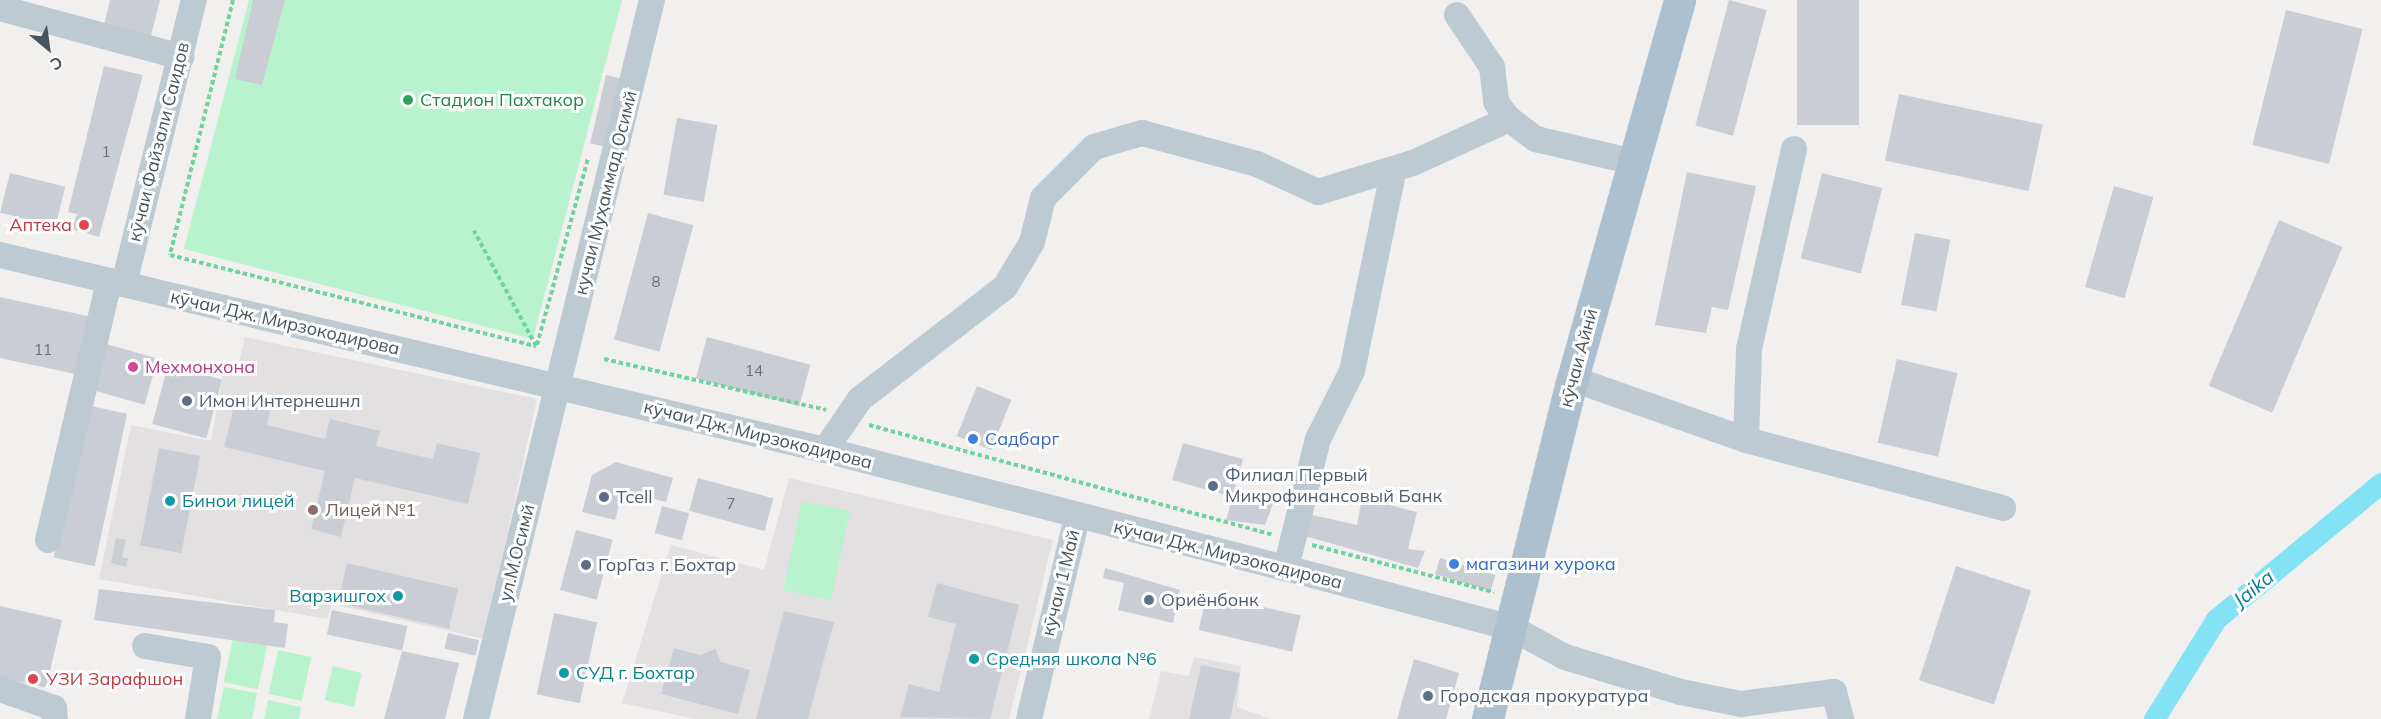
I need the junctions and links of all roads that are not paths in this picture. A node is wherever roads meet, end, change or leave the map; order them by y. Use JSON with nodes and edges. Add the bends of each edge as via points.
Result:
{"nodes":[{"id":1,"x":195,"y":0,"type":"edge"},
{"id":2,"x":652,"y":0,"type":"edge"},
{"id":3,"x":1680,"y":0,"type":"edge"},
{"id":4,"x":0,"y":8,"type":"edge"},
{"id":5,"x":1458,"y":15,"type":"dead end"},
{"id":6,"x":182,"y":57,"type":"junction"},
{"id":7,"x":1509,"y":119,"type":"junction"},
{"id":8,"x":1794,"y":149,"type":"dead end"},
{"id":9,"x":1634,"y":162,"type":"junction"},
{"id":10,"x":1394,"y":169,"type":"junction"},
{"id":11,"x":0,"y":255,"type":"edge"},
{"id":12,"x":116,"y":283,"type":"junction"},
{"id":13,"x":1573,"y":379,"type":"junction"},
{"id":14,"x":558,"y":386,"type":"junction"},
{"id":15,"x":1746,"y":440,"type":"junction"},
{"id":16,"x":825,"y":450,"type":"junction"},
{"id":17,"x":2003,"y":508,"type":"dead end"},
{"id":18,"x":1077,"y":517,"type":"junction"},
{"id":19,"x":48,"y":540,"type":"dead end"},
{"id":20,"x":1286,"y":568,"type":"junction"},
{"id":21,"x":1512,"y":628,"type":"junction"},
{"id":22,"x":145,"y":646,"type":"dead end"},
{"id":23,"x":0,"y":689,"type":"edge"},
{"id":24,"x":55,"y":719,"type":"edge"},
{"id":25,"x":198,"y":719,"type":"edge"},
{"id":26,"x":476,"y":719,"type":"edge"},
{"id":27,"x":1029,"y":719,"type":"edge"},
{"id":28,"x":1488,"y":719,"type":"edge"},
{"id":29,"x":1841,"y":719,"type":"edge"}],
"edges":[{"from":1,"to":6,"type":"street","name":"кӯчаи Файзали Саидов"},
{"from":2,"to":14,"type":"street","name":"кучаи Муҳаммад Осимй"},
{"from":3,"to":9,"type":"main road","name":"кӯчаи Айнӣ"},
{"from":4,"to":6,"type":"street"},
{"from":5,"to":7,"type":"street","via":[[1492,67],[1496,102]]},
{"from":6,"to":12,"type":"street","name":"кӯчаи Файзали Саидов"},
{"from":7,"to":9,"type":"street","via":[[1536,139]]},
{"from":7,"to":10,"type":"street"},
{"from":8,"to":15,"type":"street","via":[[1749,349]]},
{"from":9,"to":13,"type":"main road","name":"кӯчаи Айнӣ"},
{"from":10,"to":16,"type":"street","via":[[1318,192],[1257,164],[1142,133],[1094,147],[1043,198],[1032,242],[1005,287],[860,399]]},
{"from":10,"to":20,"type":"street","via":[[1352,371],[1318,439]]},
{"from":11,"to":12,"type":"street","name":"кӯчаи Дж. Мирзокодирова"},
{"from":12,"to":14,"type":"street","name":"кӯчаи Дж. Мирзокодирова"},
{"from":12,"to":19,"type":"street","name":"кӯчаи Файзали Саидов"},
{"from":13,"to":15,"type":"street"},
{"from":13,"to":21,"type":"main road","name":"кӯчаи Айнӣ"},
{"from":14,"to":16,"type":"street","name":"кӯчаи Дж. Мирзокодирова"},
{"from":14,"to":26,"type":"street","name":"ул.М.Осимй"},
{"from":15,"to":17,"type":"street"},
{"from":16,"to":18,"type":"street","name":"кӯчаи Дж. Мирзокодирова"},
{"from":18,"to":20,"type":"street","name":"кӯчаи Дж. Мирзокодирова"},
{"from":18,"to":27,"type":"street","name":"кӯчаи 1 Май"},
{"from":20,"to":21,"type":"street","name":"кӯчаи Дж. Мирзокодирова"},
{"from":21,"to":28,"type":"main road","name":"кӯчаи Айнӣ"},
{"from":21,"to":29,"type":"street","name":"кӯчаи Дж. Мирзокодирова","via":[[1565,657],[1741,704],[1834,692]]},
{"from":22,"to":25,"type":"street","via":[[208,657]]},
{"from":23,"to":24,"type":"street","via":[[54,708]]}]}
